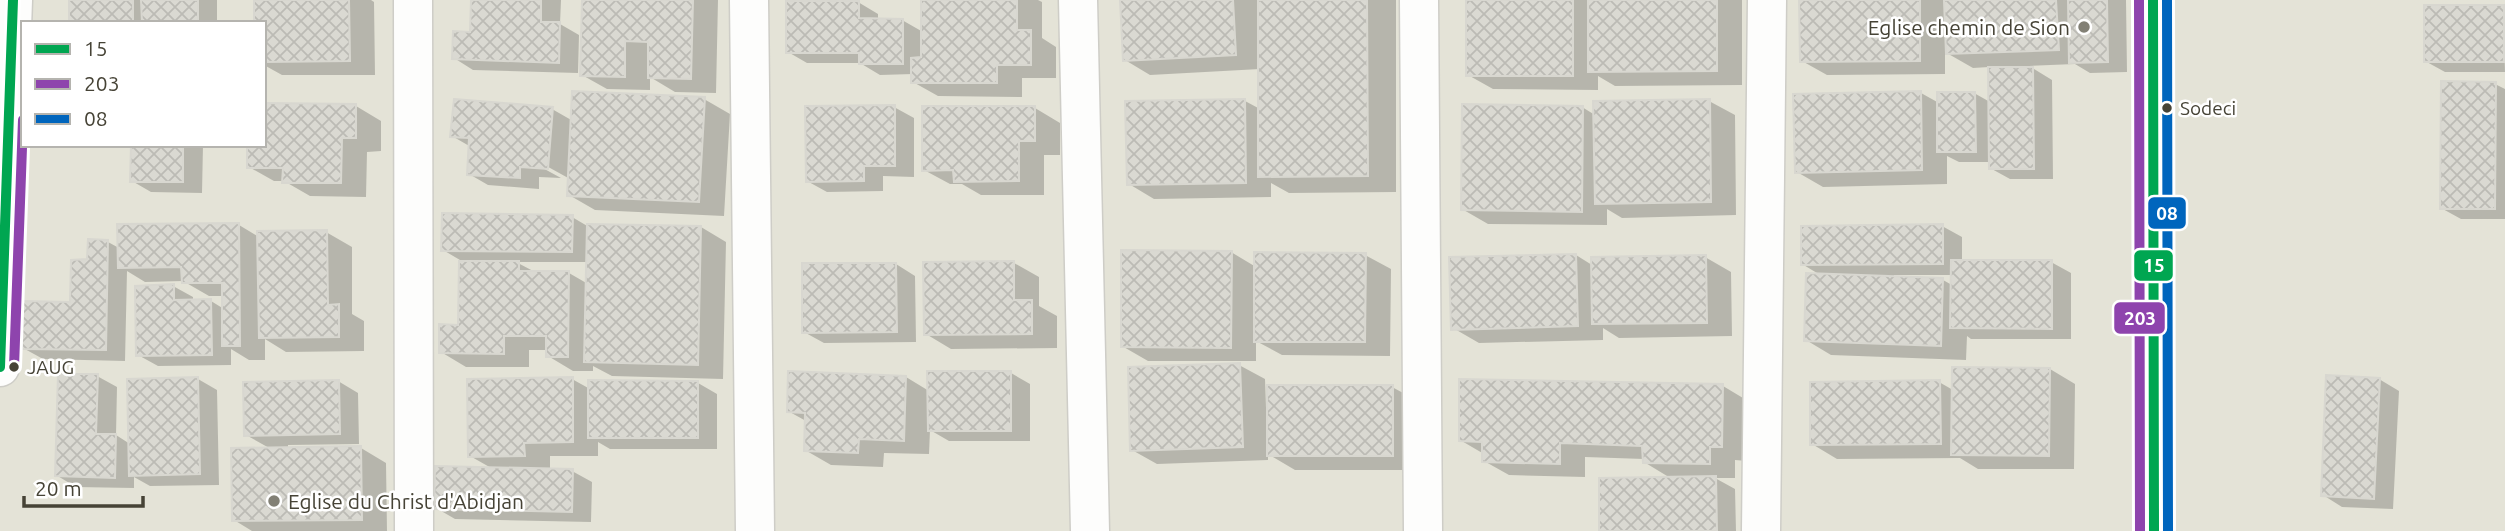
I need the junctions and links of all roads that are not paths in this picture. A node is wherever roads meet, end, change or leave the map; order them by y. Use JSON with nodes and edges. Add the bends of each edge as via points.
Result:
{"nodes":[{"id":1,"x":13,"y":0,"type":"edge"},
{"id":2,"x":413,"y":0,"type":"edge"},
{"id":3,"x":749,"y":0,"type":"edge"},
{"id":4,"x":1078,"y":0,"type":"edge"},
{"id":5,"x":1419,"y":0,"type":"edge"},
{"id":6,"x":1767,"y":0,"type":"edge"},
{"id":7,"x":2153,"y":0,"type":"edge"},
{"id":8,"x":0,"y":367,"type":"edge"},
{"id":9,"x":414,"y":531,"type":"edge"},
{"id":10,"x":755,"y":531,"type":"edge"},
{"id":11,"x":1090,"y":531,"type":"edge"},
{"id":12,"x":1423,"y":531,"type":"edge"},
{"id":13,"x":1762,"y":531,"type":"edge"},
{"id":14,"x":2154,"y":531,"type":"edge"}],
"edges":[{"from":1,"to":8,"type":"street"},
{"from":2,"to":9,"type":"street"},
{"from":3,"to":10,"type":"street"},
{"from":4,"to":11,"type":"street"},
{"from":5,"to":12,"type":"street"},
{"from":6,"to":13,"type":"street"},
{"from":7,"to":14,"type":"street"}]}
